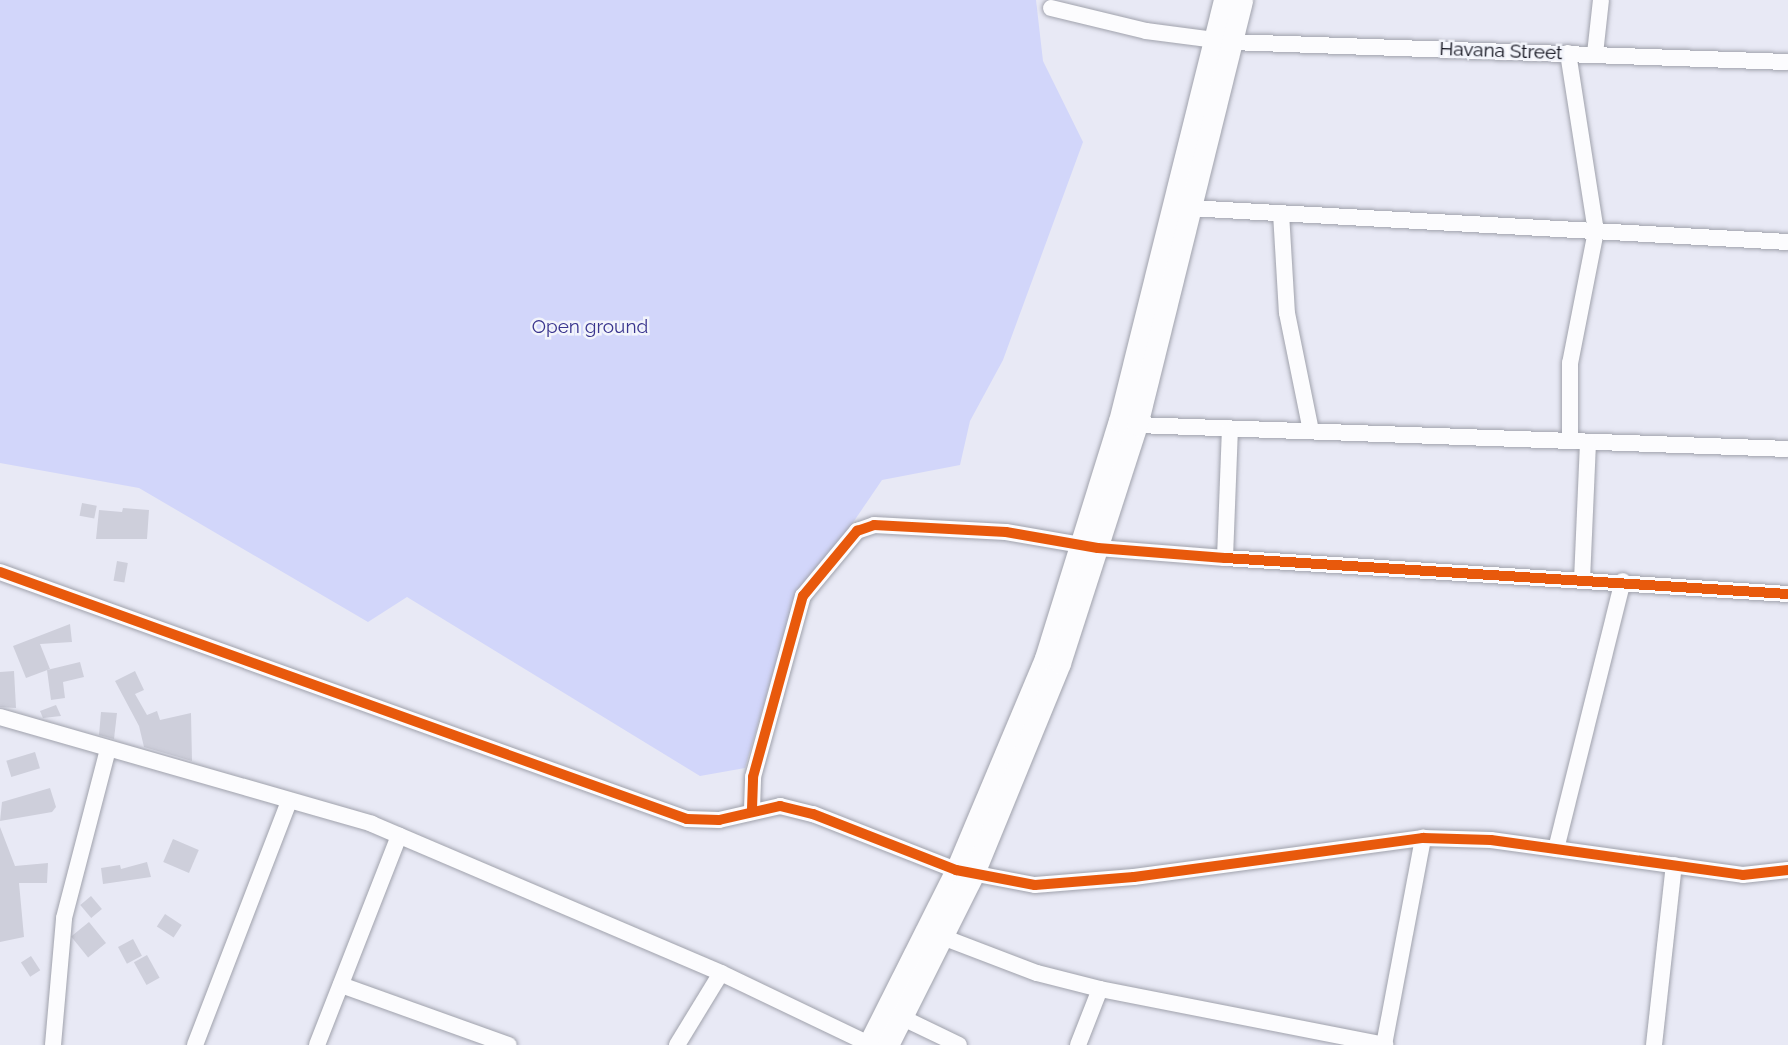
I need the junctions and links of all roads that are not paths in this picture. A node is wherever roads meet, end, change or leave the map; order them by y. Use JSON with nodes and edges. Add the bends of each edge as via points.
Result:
{"nodes":[{"id":1,"x":1224,"y":0,"type":"edge"},
{"id":2,"x":1242,"y":0,"type":"edge"},
{"id":3,"x":1601,"y":0,"type":"edge"},
{"id":4,"x":1051,"y":8,"type":"dead end"},
{"id":5,"x":1223,"y":41,"type":"junction"},
{"id":6,"x":1568,"y":53,"type":"junction"},
{"id":7,"x":1595,"y":54,"type":"junction"},
{"id":8,"x":1788,"y":62,"type":"edge"},
{"id":9,"x":1189,"y":208,"type":"junction"},
{"id":10,"x":1281,"y":213,"type":"junction"},
{"id":11,"x":1596,"y":231,"type":"junction"},
{"id":12,"x":1788,"y":242,"type":"edge"},
{"id":13,"x":1137,"y":425,"type":"junction"},
{"id":14,"x":1230,"y":429,"type":"junction"},
{"id":15,"x":1311,"y":432,"type":"junction"},
{"id":16,"x":1570,"y":441,"type":"junction"},
{"id":17,"x":1588,"y":442,"type":"junction"},
{"id":18,"x":1788,"y":449,"type":"edge"},
{"id":19,"x":1090,"y":547,"type":"junction"},
{"id":20,"x":1225,"y":558,"type":"junction"},
{"id":21,"x":0,"y":572,"type":"edge"},
{"id":22,"x":1582,"y":580,"type":"junction"},
{"id":23,"x":1623,"y":582,"type":"junction"},
{"id":24,"x":1788,"y":594,"type":"edge"},
{"id":25,"x":0,"y":717,"type":"edge"},
{"id":26,"x":107,"y":748,"type":"junction"},
{"id":27,"x":289,"y":801,"type":"junction"},
{"id":28,"x":752,"y":809,"type":"junction"},
{"id":29,"x":399,"y":836,"type":"junction"},
{"id":30,"x":1423,"y":838,"type":"junction"},
{"id":31,"x":1556,"y":849,"type":"junction"},
{"id":32,"x":1674,"y":865,"type":"junction"},
{"id":33,"x":1788,"y":870,"type":"edge"},
{"id":34,"x":965,"y":872,"type":"junction"},
{"id":35,"x":934,"y":935,"type":"junction"},
{"id":36,"x":721,"y":973,"type":"junction"},
{"id":37,"x":341,"y":985,"type":"junction"},
{"id":38,"x":1100,"y":989,"type":"junction"},
{"id":39,"x":903,"y":1018,"type":"junction"},
{"id":40,"x":54,"y":1045,"type":"edge"},
{"id":41,"x":195,"y":1045,"type":"edge"},
{"id":42,"x":317,"y":1045,"type":"edge"},
{"id":43,"x":509,"y":1045,"type":"edge"},
{"id":44,"x":677,"y":1045,"type":"edge"},
{"id":45,"x":875,"y":1045,"type":"edge"},
{"id":46,"x":958,"y":1045,"type":"edge"},
{"id":47,"x":1078,"y":1045,"type":"edge"},
{"id":48,"x":1385,"y":1045,"type":"edge"},
{"id":49,"x":1654,"y":1045,"type":"edge"}],
"edges":[{"from":1,"to":5,"type":"main road"},
{"from":2,"to":5,"type":"main road"},
{"from":3,"to":7,"type":"street"},
{"from":4,"to":5,"type":"street","name":"Havana Street","via":[[1146,31]]},
{"from":5,"to":6,"type":"street","name":"Havana Street"},
{"from":5,"to":9,"type":"main road"},
{"from":5,"to":19,"type":"main road","via":[[1128,383]]},
{"from":6,"to":7,"type":"street","name":"Havana Street"},
{"from":6,"to":11,"type":"street"},
{"from":7,"to":8,"type":"street","name":"Havana Street"},
{"from":9,"to":10,"type":"street"},
{"from":9,"to":13,"type":"main road"},
{"from":10,"to":11,"type":"street"},
{"from":10,"to":15,"type":"street","via":[[1287,313]]},
{"from":11,"to":12,"type":"street"},
{"from":11,"to":16,"type":"street","via":[[1570,363]]},
{"from":13,"to":14,"type":"street"},
{"from":13,"to":19,"type":"main road"},
{"from":14,"to":15,"type":"street"},
{"from":14,"to":20,"type":"street"},
{"from":15,"to":16,"type":"street"},
{"from":16,"to":17,"type":"street"},
{"from":17,"to":18,"type":"street"},
{"from":17,"to":22,"type":"street"},
{"from":19,"to":20,"type":"street"},
{"from":19,"to":28,"type":"street","via":[[981,530],[874,525],[857,531],[803,596],[792,623],[753,777]]},
{"from":19,"to":34,"type":"main road"},
{"from":20,"to":22,"type":"street"},
{"from":21,"to":28,"type":"street","via":[[687,819],[719,820]]},
{"from":22,"to":23,"type":"street"},
{"from":23,"to":24,"type":"street"},
{"from":23,"to":31,"type":"street"},
{"from":25,"to":26,"type":"street"},
{"from":26,"to":27,"type":"street"},
{"from":26,"to":40,"type":"street","via":[[64,918]]},
{"from":27,"to":29,"type":"street"},
{"from":27,"to":41,"type":"street"},
{"from":28,"to":34,"type":"street","via":[[780,806],[813,814]]},
{"from":29,"to":36,"type":"street"},
{"from":29,"to":37,"type":"street"},
{"from":30,"to":31,"type":"street"},
{"from":30,"to":34,"type":"street","via":[[1134,877],[1035,885]]},
{"from":30,"to":48,"type":"street"},
{"from":31,"to":32,"type":"street"},
{"from":32,"to":33,"type":"street","via":[[1743,875]]},
{"from":32,"to":49,"type":"street"},
{"from":34,"to":35,"type":"main road"},
{"from":35,"to":38,"type":"street","via":[[1037,974]]},
{"from":35,"to":39,"type":"main road"},
{"from":35,"to":45,"type":"main road"},
{"from":36,"to":44,"type":"street"},
{"from":36,"to":45,"type":"street"},
{"from":37,"to":42,"type":"street"},
{"from":37,"to":43,"type":"street"},
{"from":38,"to":47,"type":"street"},
{"from":38,"to":48,"type":"street"},
{"from":39,"to":45,"type":"main road"},
{"from":39,"to":46,"type":"street"}]}
